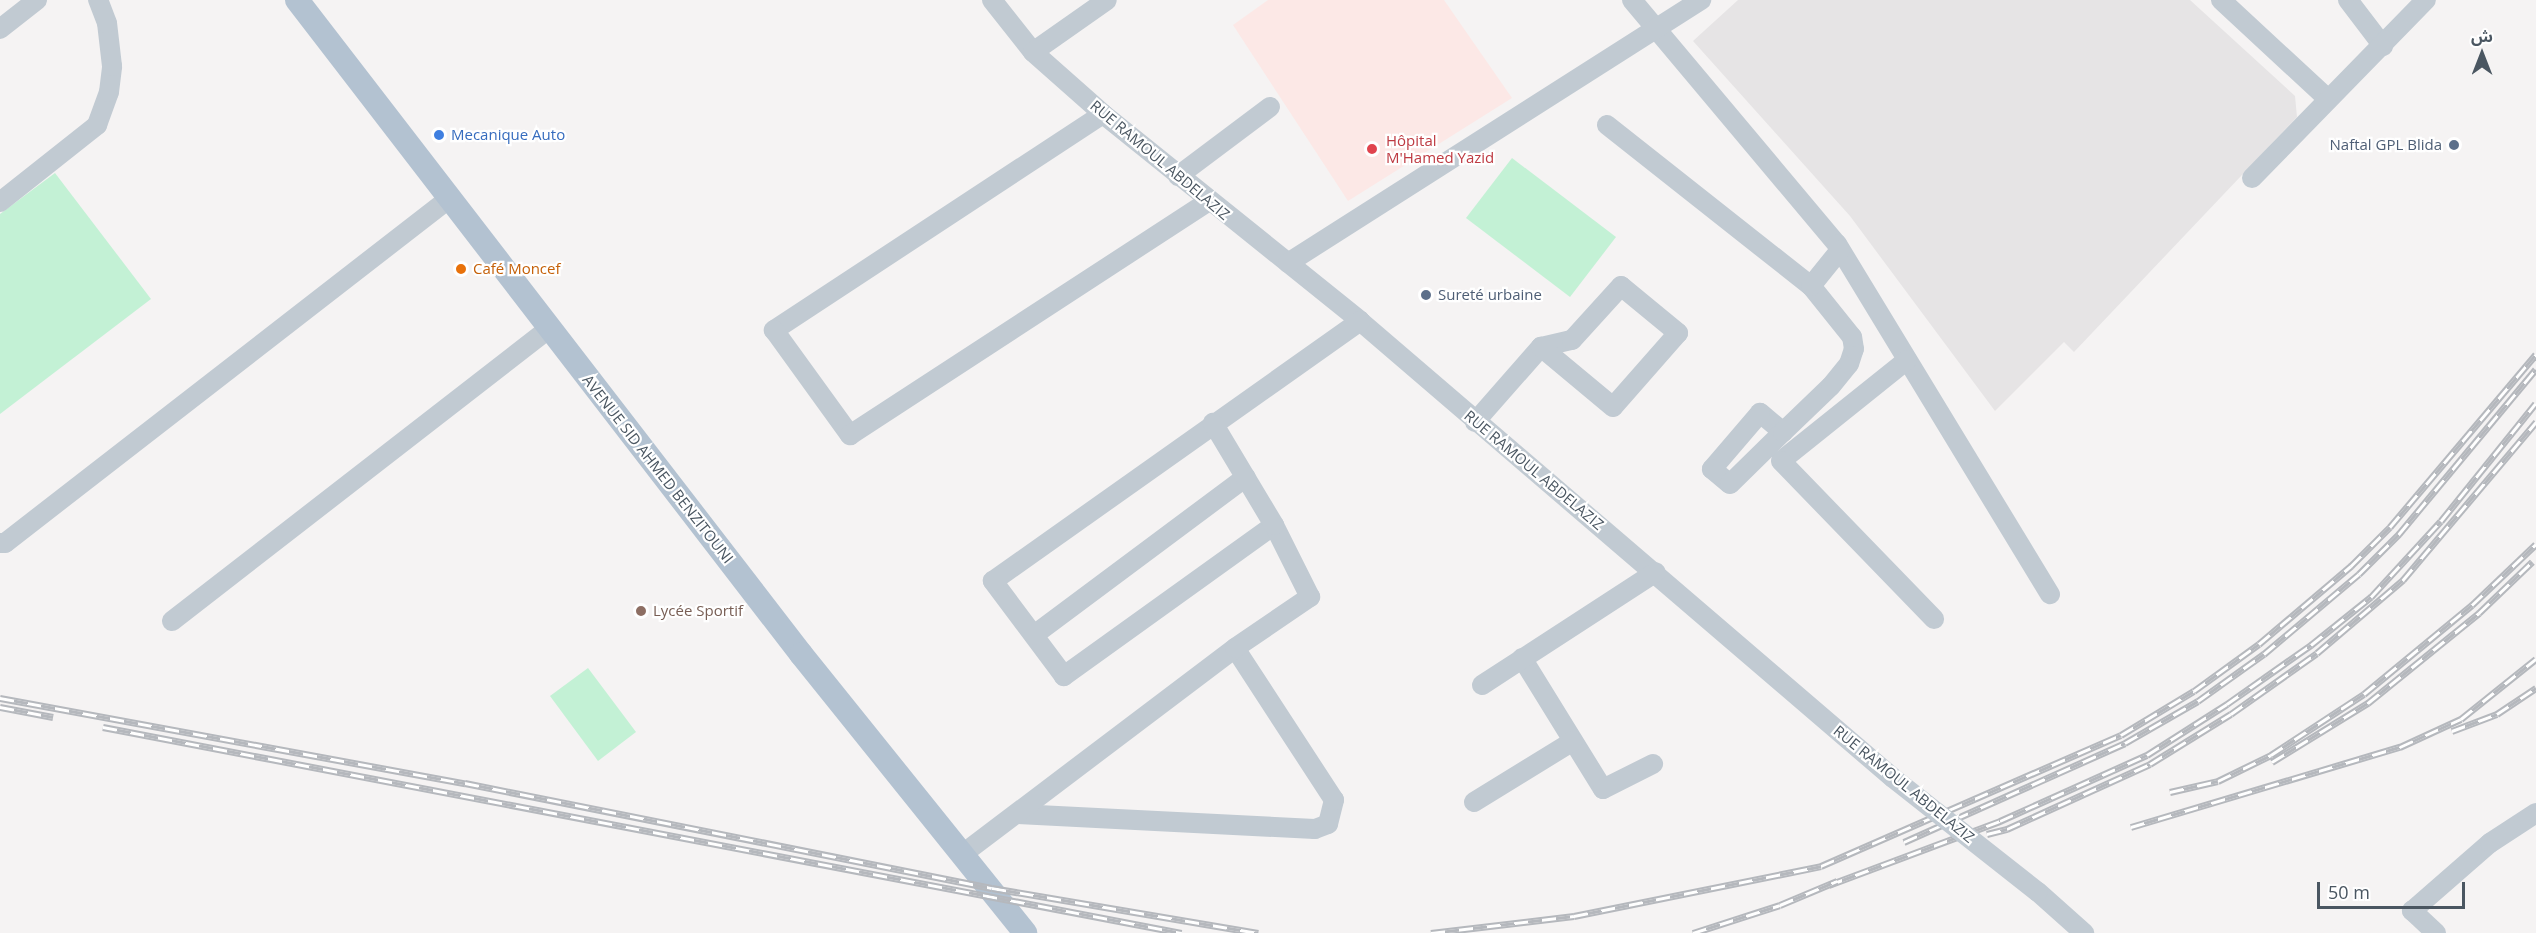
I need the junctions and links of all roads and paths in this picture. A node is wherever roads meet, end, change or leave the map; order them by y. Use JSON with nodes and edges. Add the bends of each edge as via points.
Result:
{"nodes":[{"id":1,"x":37,"y":0,"type":"edge"},
{"id":2,"x":98,"y":0,"type":"edge"},
{"id":3,"x":297,"y":0,"type":"edge"},
{"id":4,"x":992,"y":0,"type":"edge"},
{"id":5,"x":1107,"y":0,"type":"edge"},
{"id":6,"x":1632,"y":0,"type":"edge"},
{"id":7,"x":1701,"y":0,"type":"edge"},
{"id":8,"x":2221,"y":0,"type":"edge"},
{"id":9,"x":2348,"y":0,"type":"edge"},
{"id":10,"x":2426,"y":0,"type":"edge"},
{"id":11,"x":1656,"y":27,"type":"junction"},
{"id":12,"x":0,"y":28,"type":"edge"},
{"id":13,"x":2383,"y":46,"type":"junction"},
{"id":14,"x":1033,"y":52,"type":"junction"},
{"id":15,"x":2328,"y":99,"type":"junction"},
{"id":16,"x":1270,"y":107,"type":"dead end"},
{"id":17,"x":1103,"y":114,"type":"junction"},
{"id":18,"x":1607,"y":124,"type":"dead end"},
{"id":19,"x":1178,"y":176,"type":"junction"},
{"id":20,"x":2252,"y":178,"type":"dead end"},
{"id":21,"x":451,"y":197,"type":"junction"},
{"id":22,"x":0,"y":202,"type":"edge"},
{"id":23,"x":1208,"y":202,"type":"junction"},
{"id":24,"x":1840,"y":250,"type":"junction"},
{"id":25,"x":1288,"y":263,"type":"junction"},
{"id":26,"x":1811,"y":286,"type":"junction"},
{"id":27,"x":1360,"y":321,"type":"junction"},
{"id":28,"x":549,"y":329,"type":"junction"},
{"id":29,"x":1541,"y":347,"type":"junction"},
{"id":30,"x":1907,"y":360,"type":"junction"},
{"id":31,"x":1475,"y":422,"type":"junction"},
{"id":32,"x":1213,"y":423,"type":"junction"},
{"id":33,"x":1783,"y":432,"type":"dead end"},
{"id":34,"x":1246,"y":477,"type":"junction"},
{"id":35,"x":1274,"y":525,"type":"junction"},
{"id":36,"x":0,"y":543,"type":"edge"},
{"id":37,"x":1656,"y":572,"type":"junction"},
{"id":38,"x":2050,"y":594,"type":"dead end"},
{"id":39,"x":1934,"y":619,"type":"dead end"},
{"id":40,"x":172,"y":621,"type":"dead end"},
{"id":41,"x":1034,"y":635,"type":"junction"},
{"id":42,"x":1235,"y":648,"type":"junction"},
{"id":43,"x":1522,"y":658,"type":"junction"},
{"id":44,"x":1482,"y":685,"type":"dead end"},
{"id":45,"x":1573,"y":741,"type":"junction"},
{"id":46,"x":1653,"y":764,"type":"dead end"},
{"id":47,"x":1474,"y":802,"type":"dead end"},
{"id":48,"x":2536,"y":813,"type":"edge"},
{"id":49,"x":1018,"y":814,"type":"junction"},
{"id":50,"x":964,"y":853,"type":"junction"},
{"id":51,"x":1025,"y":933,"type":"edge"},
{"id":52,"x":2084,"y":933,"type":"edge"},
{"id":53,"x":2436,"y":933,"type":"edge"}],
"edges":[{"from":1,"to":12,"type":"street"},
{"from":2,"to":22,"type":"street","via":[[107,23],[112,66],[110,92],[97,124]]},
{"from":3,"to":21,"type":"main road","name":"AVENUE SID AHMED BENZITOUNI"},
{"from":4,"to":14,"type":"street","name":"RUE RAMOUL ABDELAZIZ"},
{"from":5,"to":14,"type":"street"},
{"from":6,"to":11,"type":"street"},
{"from":7,"to":11,"type":"street"},
{"from":8,"to":15,"type":"street"},
{"from":9,"to":13,"type":"street"},
{"from":10,"to":13,"type":"street"},
{"from":11,"to":24,"type":"street"},
{"from":11,"to":25,"type":"street"},
{"from":13,"to":15,"type":"street"},
{"from":14,"to":17,"type":"street","name":"RUE RAMOUL ABDELAZIZ"},
{"from":15,"to":20,"type":"street"},
{"from":16,"to":19,"type":"street"},
{"from":17,"to":19,"type":"street","name":"RUE RAMOUL ABDELAZIZ"},
{"from":17,"to":23,"type":"street","via":[[774,330],[850,435]]},
{"from":18,"to":26,"type":"street"},
{"from":19,"to":23,"type":"street","name":"RUE RAMOUL ABDELAZIZ"},
{"from":21,"to":28,"type":"main road","name":"AVENUE SID AHMED BENZITOUNI"},
{"from":21,"to":36,"type":"street","via":[[5,543]]},
{"from":23,"to":25,"type":"street","name":"RUE RAMOUL ABDELAZIZ"},
{"from":24,"to":26,"type":"street"},
{"from":24,"to":30,"type":"street"},
{"from":25,"to":27,"type":"street","name":"RUE RAMOUL ABDELAZIZ"},
{"from":26,"to":33,"type":"street","via":[[1844,323],[1854,349],[1842,374]]},
{"from":27,"to":31,"type":"street","name":"RUE RAMOUL ABDELAZIZ"},
{"from":27,"to":32,"type":"street"},
{"from":28,"to":40,"type":"street"},
{"from":28,"to":50,"type":"main road","name":"AVENUE SID AHMED BENZITOUNI","via":[[801,654]]},
{"from":29,"to":29,"type":"street","via":[[1572,340],[1621,286],[1678,333],[1613,407]]},
{"from":29,"to":31,"type":"street"},
{"from":30,"to":38,"type":"street"},
{"from":30,"to":39,"type":"street","via":[[1781,461]]},
{"from":31,"to":37,"type":"street","name":"RUE RAMOUL ABDELAZIZ"},
{"from":32,"to":34,"type":"street"},
{"from":32,"to":41,"type":"street","via":[[993,581]]},
{"from":34,"to":35,"type":"street"},
{"from":34,"to":41,"type":"street"},
{"from":35,"to":41,"type":"street","via":[[1064,676]]},
{"from":35,"to":42,"type":"street","via":[[1310,597]]},
{"from":37,"to":43,"type":"street"},
{"from":37,"to":52,"type":"street","name":"RUE RAMOUL ABDELAZIZ","bridge":true,"via":[[1893,778]]},
{"from":42,"to":49,"type":"street"},
{"from":42,"to":49,"type":"street","via":[[1334,800],[1328,824],[1315,829]]},
{"from":43,"to":44,"type":"street"},
{"from":43,"to":45,"type":"street"},
{"from":45,"to":46,"type":"street","via":[[1603,789]]},
{"from":45,"to":47,"type":"street"},
{"from":48,"to":53,"type":"street","via":[[2490,843],[2412,911]]},
{"from":49,"to":50,"type":"street"},
{"from":50,"to":51,"type":"main road","name":"AVENUE SID AHMED BENZITOUNI"}]}
